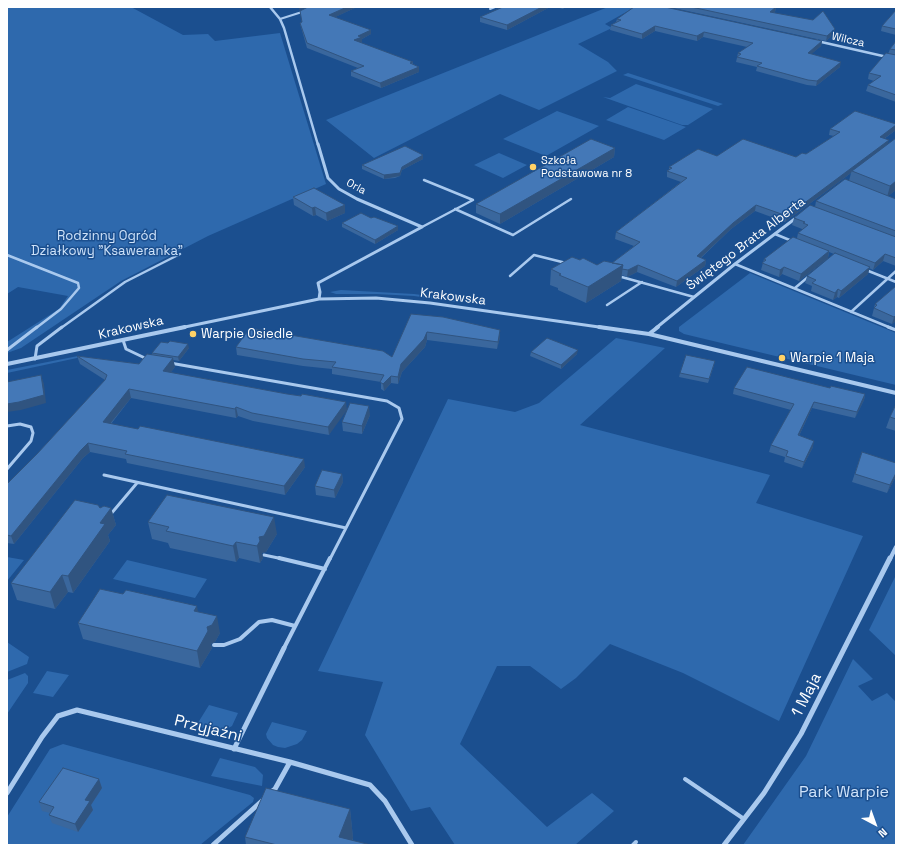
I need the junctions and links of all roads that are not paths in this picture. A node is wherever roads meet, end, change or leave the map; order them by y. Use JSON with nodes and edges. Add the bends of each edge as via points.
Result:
{"nodes":[{"id":1,"x":270,"y":7,"type":"edge"},
{"id":2,"x":495,"y":7,"type":"edge"},
{"id":3,"x":490,"y":9,"type":"dead end"},
{"id":4,"x":307,"y":10,"type":"edge"},
{"id":5,"x":280,"y":19,"type":"junction"},
{"id":6,"x":813,"y":40,"type":"edge"},
{"id":7,"x":896,"y":59,"type":"edge"},
{"id":8,"x":424,"y":180,"type":"dead end"},
{"id":9,"x":571,"y":199,"type":"dead end"},
{"id":10,"x":455,"y":209,"type":"junction"},
{"id":11,"x":803,"y":213,"type":"edge"},
{"id":12,"x":422,"y":227,"type":"junction"},
{"id":13,"x":775,"y":234,"type":"junction"},
{"id":14,"x":794,"y":242,"type":"edge"},
{"id":15,"x":180,"y":254,"type":"dead end"},
{"id":16,"x":7,"y":255,"type":"edge"},
{"id":17,"x":572,"y":264,"type":"edge"},
{"id":18,"x":735,"y":264,"type":"junction"},
{"id":19,"x":860,"y":268,"type":"edge"},
{"id":20,"x":896,"y":272,"type":"edge"},
{"id":21,"x":611,"y":274,"type":"edge"},
{"id":22,"x":811,"y":275,"type":"edge"},
{"id":23,"x":510,"y":276,"type":"dead end"},
{"id":24,"x":888,"y":279,"type":"junction"},
{"id":25,"x":642,"y":282,"type":"junction"},
{"id":26,"x":896,"y":282,"type":"edge"},
{"id":27,"x":794,"y":288,"type":"junction"},
{"id":28,"x":694,"y":297,"type":"junction"},
{"id":29,"x":319,"y":299,"type":"junction"},
{"id":30,"x":607,"y":305,"type":"dead end"},
{"id":31,"x":851,"y":312,"type":"junction"},
{"id":32,"x":896,"y":330,"type":"edge"},
{"id":33,"x":649,"y":334,"type":"junction"},
{"id":34,"x":123,"y":340,"type":"junction"},
{"id":35,"x":7,"y":350,"type":"edge"},
{"id":36,"x":35,"y":359,"type":"junction"},
{"id":37,"x":150,"y":359,"type":"edge"},
{"id":38,"x":165,"y":362,"type":"edge"},
{"id":39,"x":7,"y":364,"type":"edge"},
{"id":40,"x":896,"y":393,"type":"edge"},
{"id":41,"x":7,"y":426,"type":"edge"},
{"id":42,"x":7,"y":469,"type":"edge"},
{"id":43,"x":104,"y":475,"type":"dead end"},
{"id":44,"x":137,"y":483,"type":"junction"},
{"id":45,"x":110,"y":516,"type":"edge"},
{"id":46,"x":346,"y":528,"type":"junction"},
{"id":47,"x":896,"y":547,"type":"edge"},
{"id":48,"x":264,"y":555,"type":"edge"},
{"id":49,"x":325,"y":569,"type":"junction"},
{"id":50,"x":295,"y":626,"type":"junction"},
{"id":51,"x":214,"y":645,"type":"dead end"},
{"id":52,"x":284,"y":648,"type":"joint"},
{"id":53,"x":234,"y":748,"type":"junction"},
{"id":54,"x":290,"y":762,"type":"junction"},
{"id":55,"x":685,"y":779,"type":"dead end"},
{"id":56,"x":7,"y":793,"type":"edge"},
{"id":57,"x":744,"y":819,"type":"junction"},
{"id":58,"x":213,"y":845,"type":"edge"},
{"id":59,"x":412,"y":845,"type":"edge"},
{"id":60,"x":724,"y":845,"type":"edge"}],
"edges":[{"from":1,"to":5,"type":"street","name":"Orla"},
{"from":2,"to":3,"type":"lane"},
{"from":4,"to":5,"type":"lane"},
{"from":5,"to":12,"type":"street","name":"Orla","via":[[328,178],[339,189],[357,199]]},
{"from":6,"to":7,"type":"street","name":"Wilcza"},
{"from":8,"to":10,"type":"lane","via":[[473,200]]},
{"from":9,"to":10,"type":"lane","via":[[513,235]]},
{"from":10,"to":12,"type":"lane"},
{"from":11,"to":13,"type":"street","name":"Świętego Brata Alberta"},
{"from":12,"to":29,"type":"street","via":[[318,283]]},
{"from":13,"to":14,"type":"lane"},
{"from":13,"to":18,"type":"street","name":"Świętego Brata Alberta"},
{"from":15,"to":36,"type":"lane","via":[[125,282],[88,307],[37,346]]},
{"from":16,"to":35,"type":"lane","via":[[64,276],[78,283],[79,288],[61,309]]},
{"from":17,"to":23,"type":"lane","via":[[534,255]]},
{"from":18,"to":27,"type":"lane"},
{"from":18,"to":28,"type":"street","name":"Świętego Brata Alberta"},
{"from":19,"to":24,"type":"lane"},
{"from":20,"to":24,"type":"lane"},
{"from":21,"to":25,"type":"lane"},
{"from":22,"to":27,"type":"lane"},
{"from":24,"to":26,"type":"lane"},
{"from":24,"to":31,"type":"lane"},
{"from":25,"to":28,"type":"lane"},
{"from":25,"to":30,"type":"lane"},
{"from":27,"to":31,"type":"lane"},
{"from":28,"to":33,"type":"street","name":"Świętego Brata Alberta"},
{"from":29,"to":33,"type":"street","name":"Krakowska","via":[[376,298]]},
{"from":29,"to":34,"type":"street","name":"Krakowska"},
{"from":31,"to":32,"type":"lane"},
{"from":33,"to":40,"type":"street","name":"Krakowska"},
{"from":34,"to":36,"type":"street","name":"Krakowska"},
{"from":34,"to":37,"type":"lane","via":[[126,349],[142,358]]},
{"from":36,"to":39,"type":"street","name":"Krakowska"},
{"from":38,"to":46,"type":"lane","via":[[387,401],[399,408],[402,419]]},
{"from":41,"to":42,"type":"lane","via":[[20,424],[31,427],[33,433],[31,441]]},
{"from":43,"to":44,"type":"lane"},
{"from":44,"to":45,"type":"lane"},
{"from":44,"to":46,"type":"lane"},
{"from":46,"to":49,"type":"lane"},
{"from":47,"to":57,"type":"street","name":"1 Maja","via":[[801,734],[764,793]]},
{"from":48,"to":49,"type":"lane"},
{"from":49,"to":50,"type":"lane"},
{"from":50,"to":51,"type":"lane","via":[[272,620],[259,622],[240,639],[224,645]]},
{"from":50,"to":52,"type":"lane"},
{"from":52,"to":53,"type":"street"},
{"from":53,"to":54,"type":"street","name":"Przyjaźni"},
{"from":53,"to":56,"type":"street","name":"Przyjaźni","via":[[77,710],[58,716]]},
{"from":54,"to":58,"type":"street","via":[[275,789]]},
{"from":54,"to":59,"type":"street","name":"Przyjaźni","via":[[370,785],[385,801]]},
{"from":55,"to":57,"type":"lane"},
{"from":57,"to":60,"type":"street","name":"1 Maja"}]}
